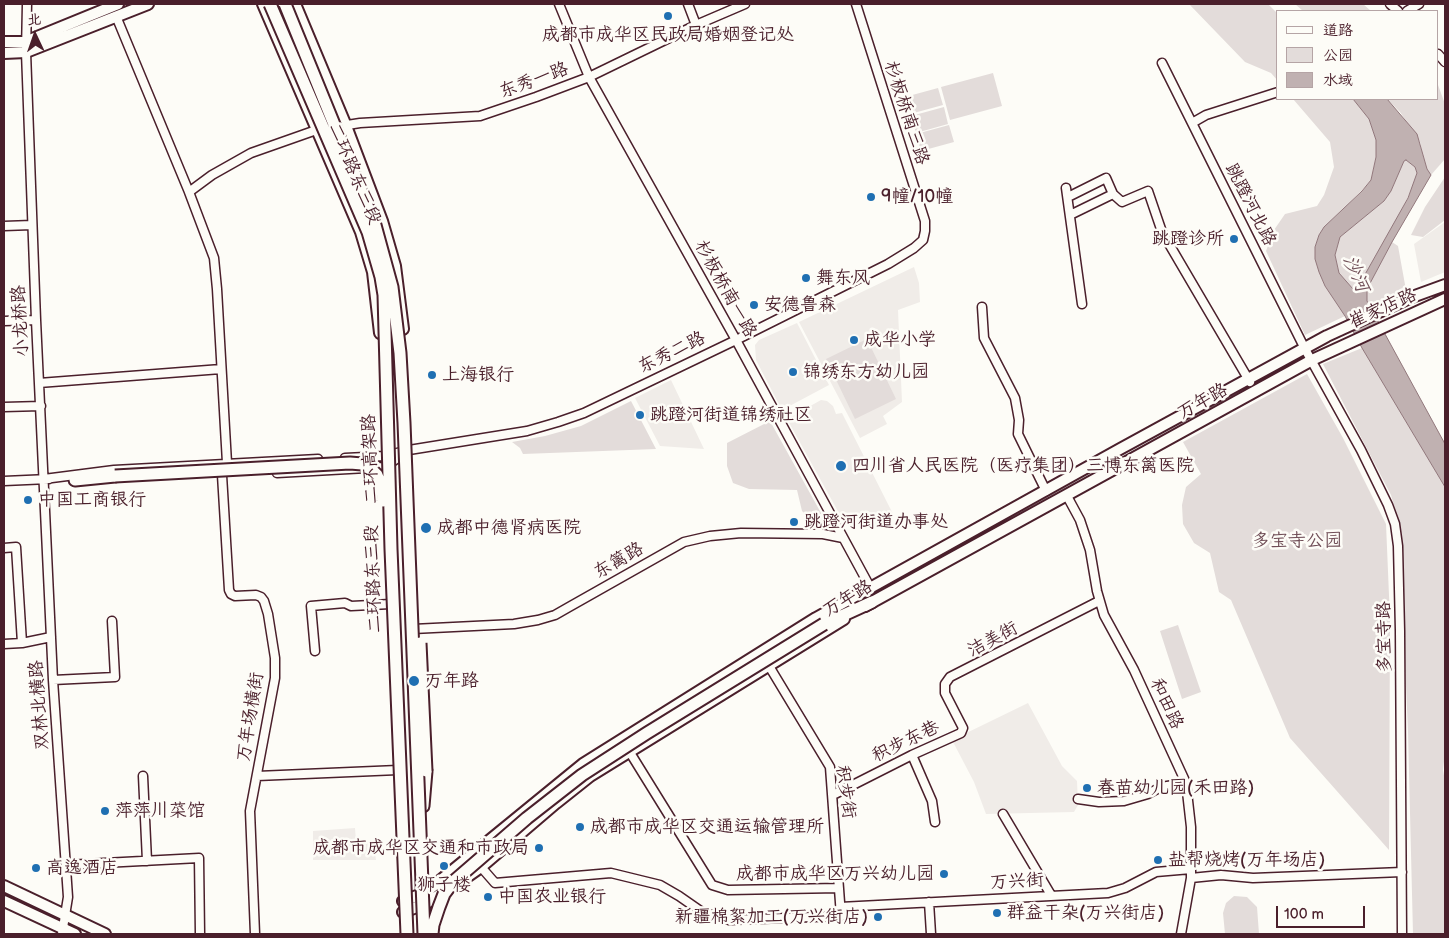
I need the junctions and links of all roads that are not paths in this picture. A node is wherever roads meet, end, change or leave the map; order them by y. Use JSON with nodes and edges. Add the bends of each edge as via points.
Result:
{"nodes":[{"id":1,"x":27,"y":4,"type":"edge"},
{"id":2,"x":116,"y":4,"type":"edge"},
{"id":3,"x":148,"y":4,"type":"edge"},
{"id":4,"x":263,"y":4,"type":"edge"},
{"id":5,"x":270,"y":4,"type":"edge"},
{"id":6,"x":285,"y":4,"type":"edge"},
{"id":7,"x":295,"y":4,"type":"edge"},
{"id":8,"x":559,"y":4,"type":"edge"},
{"id":9,"x":688,"y":4,"type":"edge"},
{"id":10,"x":745,"y":4,"type":"edge"},
{"id":11,"x":856,"y":4,"type":"edge"},
{"id":12,"x":116,"y":16,"type":"junction"},
{"id":13,"x":696,"y":25,"type":"junction"},
{"id":14,"x":4,"y":42,"type":"edge"},
{"id":15,"x":25,"y":42,"type":"junction"},
{"id":16,"x":26,"y":52,"type":"junction"},
{"id":17,"x":4,"y":53,"type":"edge"},
{"id":18,"x":1162,"y":63,"type":"dead end"},
{"id":19,"x":589,"y":76,"type":"junction"},
{"id":20,"x":1276,"y":93,"type":"edge"},
{"id":21,"x":1192,"y":123,"type":"junction"},
{"id":22,"x":346,"y":126,"type":"junction"},
{"id":23,"x":317,"y":129,"type":"junction"},
{"id":24,"x":1066,"y":188,"type":"dead end"},
{"id":25,"x":189,"y":192,"type":"junction"},
{"id":26,"x":1113,"y":194,"type":"junction"},
{"id":27,"x":1068,"y":197,"type":"junction"},
{"id":28,"x":1070,"y":214,"type":"junction"},
{"id":29,"x":32,"y":225,"type":"junction"},
{"id":30,"x":4,"y":226,"type":"edge"},
{"id":31,"x":925,"y":231,"type":"joint"},
{"id":32,"x":1445,"y":285,"type":"edge"},
{"id":33,"x":1445,"y":299,"type":"edge"},
{"id":34,"x":1082,"y":304,"type":"dead end"},
{"id":35,"x":982,"y":307,"type":"dead end"},
{"id":36,"x":36,"y":320,"type":"junction"},
{"id":37,"x":4,"y":321,"type":"edge"},
{"id":38,"x":1327,"y":336,"type":"joint"},
{"id":39,"x":736,"y":340,"type":"junction"},
{"id":40,"x":1305,"y":348,"type":"junction"},
{"id":41,"x":1333,"y":349,"type":"joint"},
{"id":42,"x":1312,"y":360,"type":"junction"},
{"id":43,"x":221,"y":370,"type":"junction"},
{"id":44,"x":1249,"y":381,"type":"junction"},
{"id":45,"x":39,"y":383,"type":"junction"},
{"id":46,"x":40,"y":406,"type":"junction"},
{"id":47,"x":4,"y":407,"type":"edge"},
{"id":48,"x":407,"y":445,"type":"junction"},
{"id":49,"x":385,"y":456,"type":"junction"},
{"id":50,"x":227,"y":463,"type":"junction"},
{"id":51,"x":386,"y":468,"type":"junction"},
{"id":52,"x":222,"y":475,"type":"junction"},
{"id":53,"x":44,"y":479,"type":"junction"},
{"id":54,"x":75,"y":480,"type":"junction"},
{"id":55,"x":4,"y":481,"type":"edge"},
{"id":56,"x":1046,"y":490,"type":"junction"},
{"id":57,"x":1067,"y":496,"type":"junction"},
{"id":58,"x":843,"y":538,"type":"junction"},
{"id":59,"x":4,"y":548,"type":"edge"},
{"id":60,"x":391,"y":549,"type":"junction"},
{"id":61,"x":870,"y":587,"type":"junction"},
{"id":62,"x":1099,"y":601,"type":"junction"},
{"id":63,"x":872,"y":602,"type":"junction"},
{"id":64,"x":391,"y":604,"type":"junction"},
{"id":65,"x":112,"y":621,"type":"dead end"},
{"id":66,"x":413,"y":629,"type":"junction"},
{"id":67,"x":51,"y":637,"type":"junction"},
{"id":68,"x":22,"y":643,"type":"junction"},
{"id":69,"x":4,"y":644,"type":"edge"},
{"id":70,"x":315,"y":651,"type":"dead end"},
{"id":71,"x":769,"y":666,"type":"junction"},
{"id":72,"x":53,"y":680,"type":"junction"},
{"id":73,"x":654,"y":718,"type":"junction"},
{"id":74,"x":963,"y":728,"type":"joint"},
{"id":75,"x":662,"y":731,"type":"junction"},
{"id":76,"x":629,"y":752,"type":"junction"},
{"id":77,"x":912,"y":755,"type":"junction"},
{"id":78,"x":398,"y":770,"type":"junction"},
{"id":79,"x":143,"y":776,"type":"dead end"},
{"id":80,"x":256,"y":776,"type":"junction"},
{"id":81,"x":1186,"y":783,"type":"junction"},
{"id":82,"x":832,"y":795,"type":"junction"},
{"id":83,"x":401,"y":797,"type":"junction"},
{"id":84,"x":1078,"y":799,"type":"dead end"},
{"id":85,"x":1003,"y":814,"type":"dead end"},
{"id":86,"x":422,"y":820,"type":"junction"},
{"id":87,"x":935,"y":822,"type":"dead end"},
{"id":88,"x":147,"y":861,"type":"junction"},
{"id":89,"x":66,"y":864,"type":"junction"},
{"id":90,"x":480,"y":867,"type":"junction"},
{"id":91,"x":1192,"y":869,"type":"junction"},
{"id":92,"x":1402,"y":872,"type":"junction"},
{"id":93,"x":1192,"y":878,"type":"junction"},
{"id":94,"x":4,"y":886,"type":"edge"},
{"id":95,"x":839,"y":888,"type":"junction"},
{"id":96,"x":425,"y":893,"type":"junction"},
{"id":97,"x":1051,"y":895,"type":"junction"},
{"id":98,"x":4,"y":901,"type":"edge"},
{"id":99,"x":929,"y":902,"type":"junction"},
{"id":100,"x":425,"y":904,"type":"junction"},
{"id":101,"x":403,"y":906,"type":"junction"},
{"id":102,"x":840,"y":907,"type":"junction"},
{"id":103,"x":66,"y":916,"type":"junction"},
{"id":104,"x":63,"y":932,"type":"edge"},
{"id":105,"x":75,"y":934,"type":"edge"},
{"id":106,"x":105,"y":934,"type":"edge"},
{"id":107,"x":200,"y":934,"type":"edge"},
{"id":108,"x":255,"y":934,"type":"edge"},
{"id":109,"x":400,"y":934,"type":"edge"},
{"id":110,"x":406,"y":934,"type":"edge"},
{"id":111,"x":425,"y":934,"type":"edge"},
{"id":112,"x":432,"y":934,"type":"edge"},
{"id":113,"x":931,"y":934,"type":"edge"},
{"id":114,"x":1181,"y":934,"type":"edge"},
{"id":115,"x":1402,"y":934,"type":"edge"}],
"edges":[{"from":1,"to":15,"type":"street","name":"小龙桥路"},
{"from":2,"to":15,"type":"main road"},
{"from":3,"to":12,"type":"main road"},
{"from":4,"to":23,"type":"main road","name":"二环路东三段"},
{"from":5,"to":60,"type":"highway","name":"二环高架路","bridge":true,"via":[[368,232],[381,277]]},
{"from":6,"to":48,"type":"highway","name":"二环高架路","bridge":true,"via":[[376,225],[383,250],[392,287]]},
{"from":7,"to":22,"type":"main road","name":"二环路东三段"},
{"from":8,"to":19,"type":"street","name":"杉板桥南一路"},
{"from":9,"to":13,"type":"street"},
{"from":10,"to":13,"type":"street","name":"东秀一路"},
{"from":11,"to":31,"type":"street","name":"杉板桥南三路","via":[[925,221]]},
{"from":12,"to":16,"type":"main road"},
{"from":12,"to":25,"type":"street"},
{"from":13,"to":19,"type":"street","name":"东秀一路"},
{"from":14,"to":15,"type":"main road"},
{"from":15,"to":16,"type":"street","name":"小龙桥路"},
{"from":16,"to":17,"type":"main road"},
{"from":16,"to":29,"type":"street","name":"小龙桥路"},
{"from":18,"to":21,"type":"street","name":"跳蹬河北路"},
{"from":19,"to":22,"type":"street","name":"东秀一路","via":[[480,116]]},
{"from":19,"to":39,"type":"street","name":"杉板桥南一路"},
{"from":20,"to":21,"type":"street","via":[[1206,115]]},
{"from":21,"to":40,"type":"street","name":"跳蹬河北路"},
{"from":22,"to":23,"type":"street","name":"东秀一路"},
{"from":22,"to":48,"type":"main road","name":"二环路东三段","via":[[382,221],[395,266],[403,334]]},
{"from":23,"to":25,"type":"street","name":"东秀一路","via":[[250,153]]},
{"from":23,"to":49,"type":"main road","name":"二环路东三段","via":[[361,232],[373,272],[380,334]]},
{"from":24,"to":27,"type":"street"},
{"from":25,"to":43,"type":"street","via":[[214,258]]},
{"from":26,"to":27,"type":"street","via":[[1106,178]]},
{"from":26,"to":28,"type":"street"},
{"from":26,"to":44,"type":"street","via":[[1122,202],[1148,191],[1162,232]]},
{"from":27,"to":28,"type":"street"},
{"from":28,"to":34,"type":"street"},
{"from":29,"to":30,"type":"street"},
{"from":29,"to":36,"type":"street","name":"小龙桥路"},
{"from":31,"to":39,"type":"street","name":"东秀二路","via":[[914,248],[888,264]]},
{"from":32,"to":38,"type":"main road","name":"崔家店路"},
{"from":33,"to":41,"type":"main road","name":"崔家店路"},
{"from":35,"to":56,"type":"street","via":[[984,338],[1015,398],[1018,434]]},
{"from":36,"to":37,"type":"street"},
{"from":36,"to":45,"type":"street","name":"小龙桥路"},
{"from":38,"to":40,"type":"main road","name":"万年路"},
{"from":39,"to":48,"type":"street","name":"东秀二路","via":[[584,413],[558,422],[527,431]]},
{"from":39,"to":58,"type":"street","name":"杉板桥南一路"},
{"from":40,"to":42,"type":"street","name":"跳蹬河北路"},
{"from":40,"to":44,"type":"main road","name":"万年路"},
{"from":41,"to":42,"type":"main road","name":"万年路"},
{"from":42,"to":57,"type":"main road","name":"万年路"},
{"from":42,"to":92,"type":"street","name":"多宝寺路","via":[[1388,505],[1398,546]]},
{"from":43,"to":45,"type":"street"},
{"from":43,"to":50,"type":"street"},
{"from":44,"to":56,"type":"main road","name":"万年路"},
{"from":45,"to":46,"type":"street","name":"小龙桥路"},
{"from":46,"to":47,"type":"street"},
{"from":46,"to":53,"type":"street","name":"小龙桥路"},
{"from":48,"to":49,"type":"street","name":"东秀二路"},
{"from":48,"to":51,"type":"street"},
{"from":48,"to":66,"type":"main road","name":"二环路东三段"},
{"from":48,"to":86,"type":"highway","bridge":true,"via":[[412,478],[426,771]]},
{"from":48,"to":111,"type":"highway","name":"二环高架路","bridge":true},
{"from":49,"to":50,"type":"street","name":"东秀二路"},
{"from":49,"to":51,"type":"main road","name":"二环路东三段"},
{"from":50,"to":53,"type":"street","name":"东秀二路","via":[[114,470]]},
{"from":51,"to":52,"type":"street"},
{"from":51,"to":64,"type":"main road","name":"二环路东三段"},
{"from":52,"to":54,"type":"street"},
{"from":52,"to":80,"type":"street","name":"万年场横街","via":[[229,590],[235,596],[261,596],[268,614],[275,658],[275,678]]},
{"from":53,"to":54,"type":"street"},
{"from":53,"to":55,"type":"street"},
{"from":53,"to":67,"type":"street","name":"双林北横路"},
{"from":54,"to":60,"type":"highway","bridge":true,"via":[[362,464],[377,475],[382,487]]},
{"from":56,"to":61,"type":"main road","name":"万年路"},
{"from":57,"to":62,"type":"street","name":"和田路","via":[[1080,520],[1090,550]]},
{"from":57,"to":63,"type":"main road","name":"万年路"},
{"from":58,"to":61,"type":"street","name":"杉板桥南一路"},
{"from":58,"to":66,"type":"street","name":"东篱路","via":[[823,534],[710,536],[684,542],[569,607],[538,620]]},
{"from":59,"to":68,"type":"street","via":[[16,548]]},
{"from":60,"to":83,"type":"highway","name":"二环高架路","bridge":true},
{"from":61,"to":73,"type":"main road","name":"万年路"},
{"from":62,"to":74,"type":"street","name":"洁美街","via":[[950,677],[945,684],[945,693]]},
{"from":62,"to":81,"type":"street","name":"和田路"},
{"from":63,"to":71,"type":"main road","name":"万年路"},
{"from":63,"to":112,"type":"highway","bridge":true,"via":[[824,624],[582,775],[453,882],[444,894]]},
{"from":64,"to":70,"type":"street","via":[[312,606]]},
{"from":64,"to":78,"type":"main road","name":"二环路东三段"},
{"from":65,"to":72,"type":"street","via":[[115,677]]},
{"from":66,"to":86,"type":"main road","name":"二环路东三段"},
{"from":67,"to":68,"type":"street"},
{"from":67,"to":72,"type":"street","name":"双林北横路"},
{"from":68,"to":69,"type":"street"},
{"from":71,"to":75,"type":"main road","name":"万年路"},
{"from":71,"to":82,"type":"street","name":"积步街","via":[[830,767]]},
{"from":72,"to":89,"type":"street","name":"双林北横路"},
{"from":73,"to":75,"type":"main road","via":[[650,730]]},
{"from":73,"to":96,"type":"main road","name":"万年路","via":[[583,764]]},
{"from":74,"to":77,"type":"street","name":"积步东巷","via":[[961,732]]},
{"from":75,"to":76,"type":"main road","name":"万年路"},
{"from":76,"to":90,"type":"main road","name":"万年路","via":[[590,776]]},
{"from":76,"to":95,"type":"street","via":[[712,886],[728,890]]},
{"from":77,"to":82,"type":"street","name":"积步东巷"},
{"from":77,"to":87,"type":"street","via":[[932,801]]},
{"from":78,"to":80,"type":"street"},
{"from":78,"to":101,"type":"main road","name":"二环路东三段"},
{"from":79,"to":88,"type":"street"},
{"from":80,"to":108,"type":"street","name":"万年场横街","via":[[250,811]]},
{"from":81,"to":84,"type":"street","via":[[1161,787],[1124,801]]},
{"from":81,"to":91,"type":"street","name":"和田路"},
{"from":82,"to":95,"type":"street","name":"积步街"},
{"from":83,"to":109,"type":"highway","bridge":true,"via":[[396,837]]},
{"from":83,"to":110,"type":"highway","name":"二环高架路","bridge":true},
{"from":85,"to":97,"type":"street"},
{"from":86,"to":96,"type":"main road","name":"二环路东三段"},
{"from":88,"to":89,"type":"street"},
{"from":88,"to":107,"type":"street","via":[[199,858]]},
{"from":89,"to":103,"type":"street","name":"双林北横路"},
{"from":90,"to":100,"type":"main road","name":"万年路"},
{"from":90,"to":102,"type":"street","via":[[496,883],[611,873],[660,885],[702,912],[729,920],[841,916]]},
{"from":91,"to":93,"type":"street","name":"和田路"},
{"from":91,"to":97,"type":"street","name":"万兴街","via":[[1156,872],[1126,888],[1108,893]]},
{"from":92,"to":93,"type":"street"},
{"from":92,"to":115,"type":"street","name":"多宝寺路"},
{"from":93,"to":114,"type":"street","name":"和田路"},
{"from":94,"to":103,"type":"main road"},
{"from":95,"to":102,"type":"street","name":"积步街"},
{"from":96,"to":100,"type":"main road","name":"二环路东三段"},
{"from":96,"to":101,"type":"main road","name":"万年路"},
{"from":97,"to":99,"type":"street","name":"万兴街"},
{"from":98,"to":104,"type":"main road"},
{"from":99,"to":102,"type":"street","name":"万兴街"},
{"from":99,"to":113,"type":"street"},
{"from":100,"to":101,"type":"main road","name":"万年路"},
{"from":100,"to":111,"type":"main road","name":"二环路东三段"},
{"from":101,"to":110,"type":"main road","name":"二环路东三段"},
{"from":103,"to":104,"type":"street","name":"双林北横路"},
{"from":103,"to":106,"type":"main road"},
{"from":104,"to":105,"type":"main road"}]}
